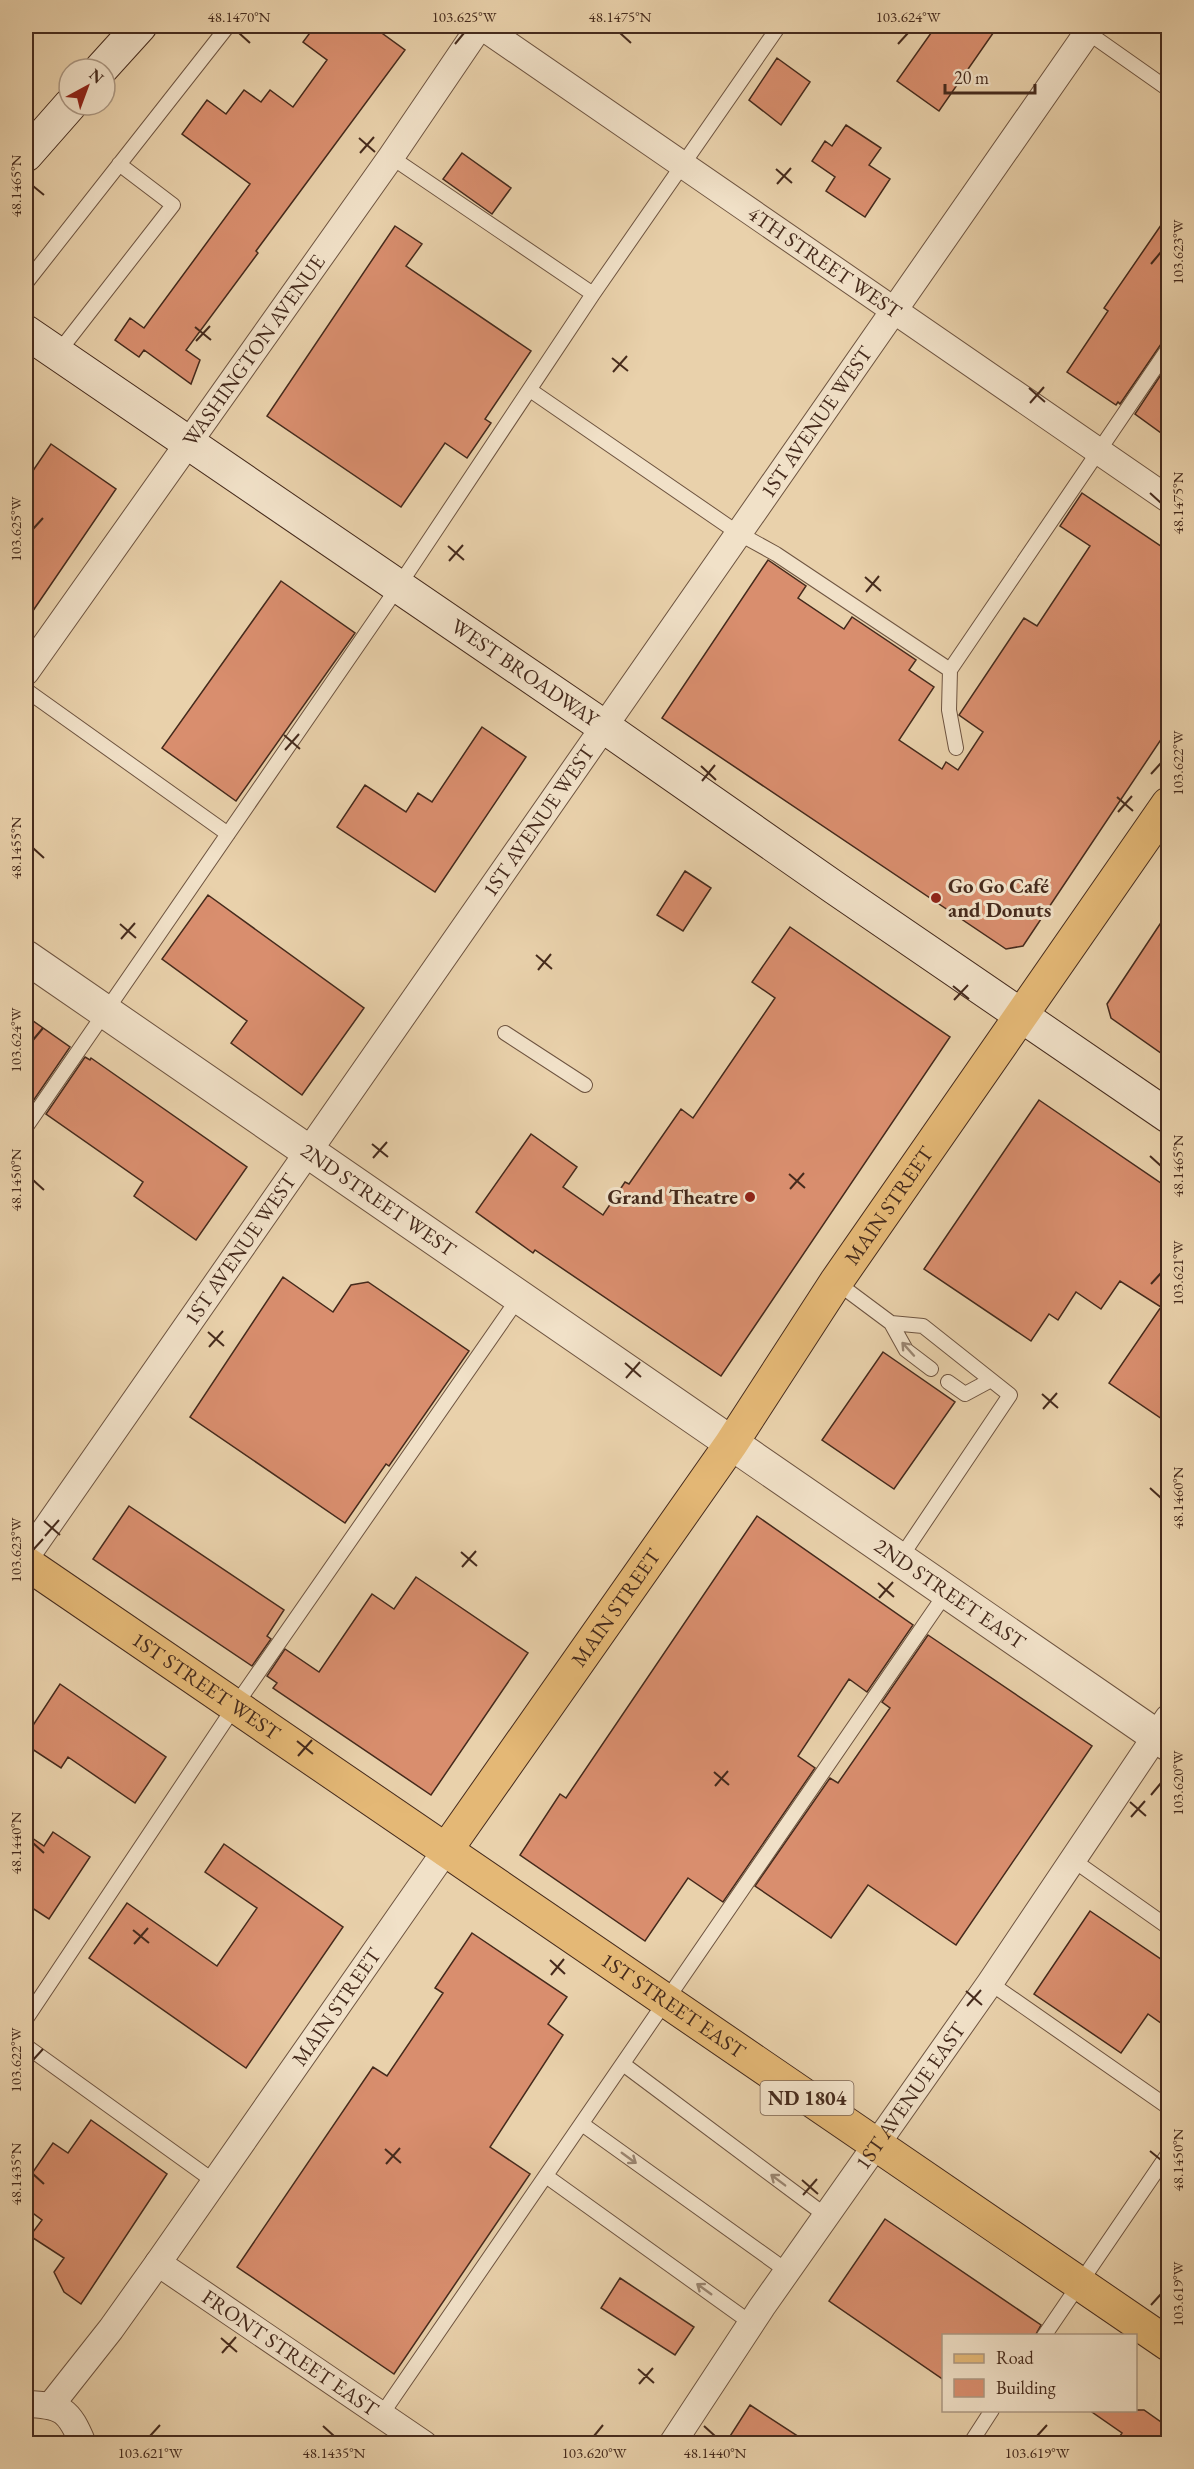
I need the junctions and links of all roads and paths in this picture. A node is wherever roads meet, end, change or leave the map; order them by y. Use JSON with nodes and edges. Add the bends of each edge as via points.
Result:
{"nodes":[{"id":1,"x":140,"y":26,"type":"edge"},
{"id":2,"x":228,"y":26,"type":"edge"},
{"id":3,"x":480,"y":26,"type":"edge"},
{"id":4,"x":779,"y":26,"type":"edge"},
{"id":5,"x":1089,"y":29,"type":"edge"},
{"id":6,"x":112,"y":57,"type":"edge"},
{"id":7,"x":1168,"y":89,"type":"edge"},
{"id":8,"x":57,"y":117,"type":"edge"},
{"id":9,"x":29,"y":144,"type":"edge"},
{"id":10,"x":391,"y":157,"type":"junction"},
{"id":11,"x":119,"y":164,"type":"junction"},
{"id":12,"x":682,"y":164,"type":"junction"},
{"id":13,"x":26,"y":283,"type":"edge"},
{"id":14,"x":593,"y":294,"type":"junction"},
{"id":15,"x":893,"y":310,"type":"junction"},
{"id":16,"x":26,"y":333,"type":"edge"},
{"id":17,"x":1168,"y":349,"type":"edge"},
{"id":18,"x":57,"y":354,"type":"junction"},
{"id":19,"x":530,"y":390,"type":"junction"},
{"id":20,"x":188,"y":442,"type":"junction"},
{"id":21,"x":1099,"y":451,"type":"junction"},
{"id":22,"x":1168,"y":499,"type":"edge"},
{"id":23,"x":738,"y":533,"type":"junction"},
{"id":24,"x":398,"y":587,"type":"junction"},
{"id":25,"x":950,"y":670,"type":"junction"},
{"id":26,"x":26,"y":672,"type":"edge"},
{"id":27,"x":26,"y":690,"type":"edge"},
{"id":28,"x":603,"y":726,"type":"junction"},
{"id":29,"x":956,"y":748,"type":"dead end"},
{"id":30,"x":1168,"y":804,"type":"edge"},
{"id":31,"x":228,"y":834,"type":"junction"},
{"id":32,"x":26,"y":957,"type":"edge"},
{"id":33,"x":105,"y":1011,"type":"junction"},
{"id":34,"x":1022,"y":1016,"type":"junction"},
{"id":35,"x":505,"y":1033,"type":"dead end"},
{"id":36,"x":585,"y":1085,"type":"dead end"},
{"id":37,"x":1168,"y":1116,"type":"edge"},
{"id":38,"x":26,"y":1126,"type":"edge"},
{"id":39,"x":308,"y":1151,"type":"junction"},
{"id":40,"x":836,"y":1282,"type":"junction"},
{"id":41,"x":520,"y":1296,"type":"junction"},
{"id":42,"x":891,"y":1323,"type":"junction"},
{"id":43,"x":931,"y":1369,"type":"dead end"},
{"id":44,"x":991,"y":1380,"type":"junction"},
{"id":45,"x":948,"y":1382,"type":"dead end"},
{"id":46,"x":731,"y":1444,"type":"junction"},
{"id":47,"x":26,"y":1557,"type":"edge"},
{"id":48,"x":899,"y":1560,"type":"junction"},
{"id":49,"x":26,"y":1563,"type":"edge"},
{"id":50,"x":946,"y":1593,"type":"junction"},
{"id":51,"x":236,"y":1706,"type":"junction"},
{"id":52,"x":1164,"y":1732,"type":"edge"},
{"id":53,"x":446,"y":1850,"type":"junction"},
{"id":54,"x":1072,"y":1860,"type":"junction"},
{"id":55,"x":1168,"y":1927,"type":"edge"},
{"id":56,"x":990,"y":1983,"type":"junction"},
{"id":57,"x":666,"y":2002,"type":"junction"},
{"id":58,"x":26,"y":2019,"type":"edge"},
{"id":59,"x":26,"y":2046,"type":"edge"},
{"id":60,"x":623,"y":2064,"type":"junction"},
{"id":61,"x":1168,"y":2107,"type":"edge"},
{"id":62,"x":582,"y":2124,"type":"junction"},
{"id":63,"x":875,"y":2144,"type":"junction"},
{"id":64,"x":1168,"y":2154,"type":"edge"},
{"id":65,"x":546,"y":2176,"type":"junction"},
{"id":66,"x":215,"y":2182,"type":"junction"},
{"id":67,"x":825,"y":2215,"type":"junction"},
{"id":68,"x":159,"y":2263,"type":"junction"},
{"id":69,"x":787,"y":2271,"type":"junction"},
{"id":70,"x":1080,"y":2284,"type":"junction"},
{"id":71,"x":751,"y":2323,"type":"junction"},
{"id":72,"x":1045,"y":2334,"type":"edge"},
{"id":73,"x":1168,"y":2344,"type":"edge"},
{"id":74,"x":26,"y":2404,"type":"edge"},
{"id":75,"x":51,"y":2405,"type":"junction"},
{"id":76,"x":991,"y":2412,"type":"edge"},
{"id":77,"x":382,"y":2414,"type":"junction"},
{"id":78,"x":83,"y":2444,"type":"edge"},
{"id":79,"x":424,"y":2444,"type":"edge"},
{"id":80,"x":672,"y":2444,"type":"edge"},
{"id":81,"x":970,"y":2444,"type":"edge"}],
"edges":[{"from":1,"to":6,"type":"main road"},
{"from":2,"to":11,"type":"lane"},
{"from":3,"to":10,"type":"street","name":"WASHINGTON AVENUE"},
{"from":3,"to":12,"type":"street","name":"4TH STREET WEST"},
{"from":4,"to":12,"type":"lane"},
{"from":5,"to":7,"type":"lane"},
{"from":5,"to":15,"type":"street","name":"1ST AVENUE WEST"},
{"from":8,"to":9,"type":"main road"},
{"from":10,"to":14,"type":"lane"},
{"from":10,"to":20,"type":"street","name":"WASHINGTON AVENUE"},
{"from":11,"to":13,"type":"lane"},
{"from":11,"to":18,"type":"lane","via":[[173,205]]},
{"from":12,"to":14,"type":"lane"},
{"from":12,"to":15,"type":"street","name":"4TH STREET WEST"},
{"from":14,"to":19,"type":"lane"},
{"from":15,"to":21,"type":"street","name":"4TH STREET WEST"},
{"from":15,"to":23,"type":"street","name":"1ST AVENUE WEST"},
{"from":16,"to":18,"type":"main road","name":"WEST BROADWAY"},
{"from":17,"to":21,"type":"lane"},
{"from":18,"to":20,"type":"main road","name":"WEST BROADWAY"},
{"from":19,"to":23,"type":"lane"},
{"from":19,"to":24,"type":"lane"},
{"from":20,"to":24,"type":"main road","name":"WEST BROADWAY"},
{"from":20,"to":26,"type":"street","name":"WASHINGTON AVENUE"},
{"from":21,"to":22,"type":"street","name":"4TH STREET WEST"},
{"from":21,"to":25,"type":"lane"},
{"from":23,"to":25,"type":"lane"},
{"from":23,"to":28,"type":"street","name":"1ST AVENUE WEST"},
{"from":24,"to":28,"type":"main road","name":"WEST BROADWAY"},
{"from":24,"to":31,"type":"lane"},
{"from":25,"to":29,"type":"lane","via":[[949,710]]},
{"from":27,"to":31,"type":"lane"},
{"from":28,"to":34,"type":"main road","name":"WEST BROADWAY"},
{"from":28,"to":39,"type":"street","name":"1ST AVENUE WEST"},
{"from":30,"to":34,"type":"main road","name":"MAIN STREET"},
{"from":31,"to":33,"type":"lane"},
{"from":32,"to":33,"type":"main road","name":"2ND STREET WEST"},
{"from":33,"to":38,"type":"lane"},
{"from":33,"to":39,"type":"main road","name":"2ND STREET WEST"},
{"from":34,"to":37,"type":"main road","name":"WEST BROADWAY"},
{"from":34,"to":40,"type":"main road","name":"MAIN STREET"},
{"from":35,"to":36,"type":"lane"},
{"from":39,"to":41,"type":"main road","name":"2ND STREET WEST"},
{"from":39,"to":47,"type":"street","name":"1ST AVENUE WEST"},
{"from":40,"to":42,"type":"lane"},
{"from":40,"to":46,"type":"main road","name":"MAIN STREET"},
{"from":41,"to":46,"type":"main road","name":"2ND STREET WEST"},
{"from":41,"to":51,"type":"lane"},
{"from":43,"to":42,"type":"lane","one_way":true,"via":[[906,1350]]},
{"from":42,"to":44,"type":"lane","via":[[923,1326]]},
{"from":44,"to":45,"type":"lane","via":[[964,1394]]},
{"from":44,"to":48,"type":"lane","via":[[1010,1395]]},
{"from":46,"to":48,"type":"main road","name":"2ND STREET EAST"},
{"from":46,"to":53,"type":"main road","name":"MAIN STREET"},
{"from":48,"to":50,"type":"main road","name":"2ND STREET EAST"},
{"from":49,"to":51,"type":"main road","name":"1ST STREET WEST"},
{"from":50,"to":52,"type":"main road","name":"2ND STREET EAST"},
{"from":50,"to":57,"type":"lane"},
{"from":51,"to":53,"type":"main road","name":"1ST STREET WEST"},
{"from":51,"to":58,"type":"lane"},
{"from":52,"to":54,"type":"street","name":"1ST AVENUE EAST"},
{"from":53,"to":57,"type":"main road","name":"1ST STREET EAST","number":"ND 1804"},
{"from":53,"to":66,"type":"street","name":"MAIN STREET"},
{"from":54,"to":55,"type":"lane"},
{"from":54,"to":56,"type":"street","name":"1ST AVENUE EAST"},
{"from":56,"to":61,"type":"lane"},
{"from":56,"to":63,"type":"street","name":"1ST AVENUE EAST"},
{"from":57,"to":60,"type":"lane"},
{"from":57,"to":63,"type":"main road","name":"1ST STREET EAST","number":"ND 1804"},
{"from":59,"to":66,"type":"lane"},
{"from":60,"to":62,"type":"lane"},
{"from":67,"to":60,"type":"lane","one_way":true},
{"from":62,"to":65,"type":"lane"},
{"from":62,"to":69,"type":"lane","one_way":true},
{"from":63,"to":67,"type":"street","name":"1ST AVENUE EAST"},
{"from":63,"to":70,"type":"main road","name":"1ST STREET EAST","number":"ND 1804"},
{"from":64,"to":70,"type":"lane"},
{"from":71,"to":65,"type":"lane","one_way":true},
{"from":65,"to":77,"type":"lane"},
{"from":66,"to":68,"type":"street","name":"MAIN STREET"},
{"from":67,"to":69,"type":"street","name":"1ST AVENUE EAST"},
{"from":68,"to":75,"type":"street","name":"MAIN STREET"},
{"from":68,"to":77,"type":"street","name":"FRONT STREET EAST"},
{"from":69,"to":71,"type":"street","name":"1ST AVENUE EAST"},
{"from":70,"to":72,"type":"lane"},
{"from":70,"to":73,"type":"main road","name":"1ST STREET EAST","number":"ND 1804"},
{"from":71,"to":80,"type":"street","name":"1ST AVENUE EAST"},
{"from":74,"to":75,"type":"street"},
{"from":75,"to":78,"type":"street","via":[[73,2420]]},
{"from":76,"to":81,"type":"lane"},
{"from":77,"to":79,"type":"street","name":"FRONT STREET EAST"}]}
